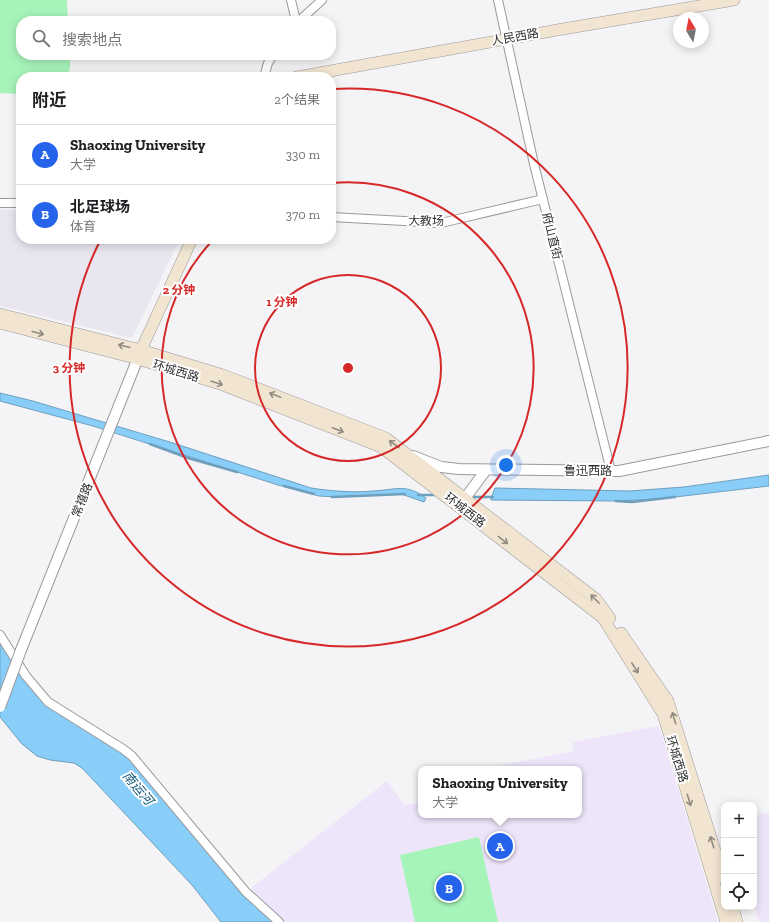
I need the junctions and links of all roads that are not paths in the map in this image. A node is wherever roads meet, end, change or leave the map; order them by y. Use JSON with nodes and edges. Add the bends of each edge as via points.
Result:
{"nodes":[{"id":1,"x":291,"y":0,"type":"edge"},
{"id":2,"x":322,"y":0,"type":"edge"},
{"id":3,"x":498,"y":0,"type":"edge"},
{"id":4,"x":730,"y":0,"type":"edge"},
{"id":5,"x":734,"y":0,"type":"edge"},
{"id":6,"x":296,"y":16,"type":"edge"},
{"id":7,"x":304,"y":16,"type":"edge"},
{"id":8,"x":508,"y":38,"type":"junction"},
{"id":9,"x":270,"y":60,"type":"edge"},
{"id":10,"x":265,"y":72,"type":"edge"},
{"id":11,"x":324,"y":72,"type":"edge"},
{"id":12,"x":543,"y":199,"type":"junction"},
{"id":13,"x":0,"y":203,"type":"edge"},
{"id":14,"x":16,"y":204,"type":"edge"},
{"id":15,"x":336,"y":217,"type":"edge"},
{"id":16,"x":190,"y":244,"type":"edge"},
{"id":17,"x":0,"y":314,"type":"edge"},
{"id":18,"x":0,"y":323,"type":"edge"},
{"id":19,"x":139,"y":355,"type":"junction"},
{"id":20,"x":769,"y":441,"type":"edge"},
{"id":21,"x":407,"y":454,"type":"junction"},
{"id":22,"x":486,"y":470,"type":"junction"},
{"id":23,"x":611,"y":471,"type":"junction"},
{"id":24,"x":463,"y":502,"type":"junction"},
{"id":25,"x":474,"y":511,"type":"junction"},
{"id":26,"x":0,"y":635,"type":"edge"},
{"id":27,"x":0,"y":707,"type":"edge"},
{"id":28,"x":722,"y":874,"type":"edge"},
{"id":29,"x":734,"y":910,"type":"edge"},
{"id":30,"x":279,"y":922,"type":"edge"},
{"id":31,"x":726,"y":922,"type":"edge"},
{"id":32,"x":737,"y":922,"type":"edge"}],
"edges":[{"from":1,"to":6,"type":"street"},
{"from":2,"to":7,"type":"street"},
{"from":3,"to":8,"type":"street","name":"府山直街"},
{"from":4,"to":5,"type":"main road","name":"人民西路"},
{"from":4,"to":8,"type":"main road","name":"人民西路"},
{"from":8,"to":11,"type":"main road","name":"人民西路"},
{"from":8,"to":12,"type":"street","name":"府山直街"},
{"from":9,"to":10,"type":"street"},
{"from":12,"to":15,"type":"street","name":"大教场","via":[[441,223]]},
{"from":12,"to":23,"type":"street","name":"府山直街"},
{"from":13,"to":14,"type":"street"},
{"from":16,"to":19,"type":"main road"},
{"from":19,"to":17,"type":"main road","name":"环城西路","one_way":true},
{"from":18,"to":19,"type":"main road","name":"环城西路","one_way":true},
{"from":21,"to":19,"type":"main road","name":"环城西路","one_way":true,"via":[[386,438],[223,375]]},
{"from":19,"to":24,"type":"main road","name":"环城西路","one_way":true,"via":[[381,447],[432,485]]},
{"from":19,"to":27,"type":"street","name":"常禧路","bridge":true},
{"from":20,"to":23,"type":"street","name":"鲁迅西路"},
{"from":21,"to":22,"type":"street","name":"鲁迅西路","via":[[441,467]]},
{"from":21,"to":24,"type":"main road","name":"环城西路","via":[[448,485]]},
{"from":22,"to":23,"type":"street","name":"鲁迅西路"},
{"from":22,"to":24,"type":"street"},
{"from":24,"to":25,"type":"main road","name":"环城西路"},
{"from":28,"to":25,"type":"main road","name":"环城西路","one_way":true,"via":[[668,700],[596,599]]},
{"from":25,"to":31,"type":"main road","name":"环城西路","one_way":true,"via":[[603,618],[663,714]]},
{"from":26,"to":30,"type":"street","via":[[26,676],[48,702],[132,756],[246,892]]},
{"from":29,"to":32,"type":"main road"}]}
